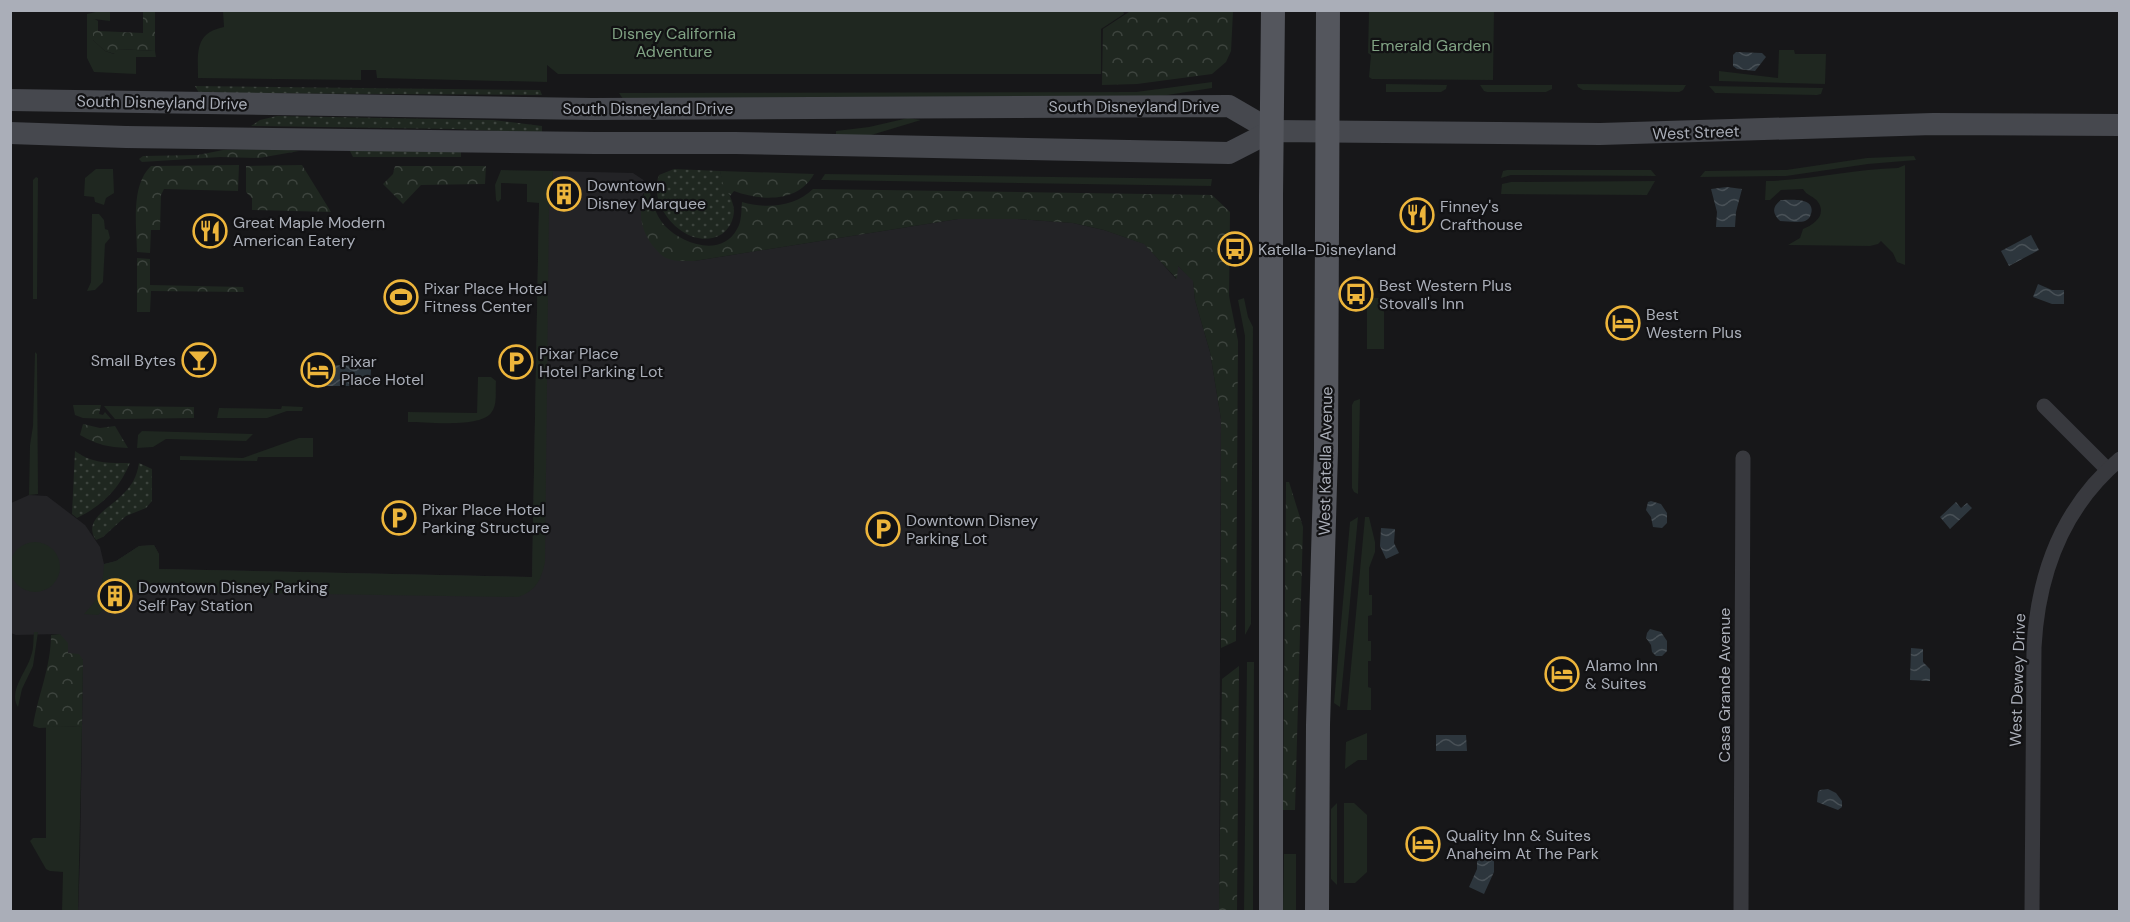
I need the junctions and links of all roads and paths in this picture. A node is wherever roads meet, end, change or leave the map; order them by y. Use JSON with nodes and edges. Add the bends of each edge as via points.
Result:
{"nodes":[{"id":1,"x":1274,"y":10,"type":"edge"},
{"id":2,"x":1328,"y":10,"type":"edge"},
{"id":3,"x":10,"y":100,"type":"edge"},
{"id":4,"x":592,"y":109,"type":"junction"},
{"id":5,"x":2120,"y":125,"type":"edge"},
{"id":6,"x":1272,"y":131,"type":"junction"},
{"id":7,"x":1327,"y":131,"type":"junction"},
{"id":8,"x":10,"y":133,"type":"edge"},
{"id":9,"x":595,"y":143,"type":"junction"},
{"id":10,"x":2044,"y":406,"type":"dead end"},
{"id":11,"x":1743,"y":458,"type":"dead end"},
{"id":12,"x":2120,"y":459,"type":"edge"},
{"id":13,"x":2107,"y":469,"type":"junction"},
{"id":14,"x":1270,"y":912,"type":"edge"},
{"id":15,"x":1317,"y":912,"type":"edge"},
{"id":16,"x":1742,"y":912,"type":"edge"},
{"id":17,"x":2032,"y":912,"type":"edge"}],
"edges":[{"from":1,"to":6,"type":"main road"},
{"from":2,"to":7,"type":"main road","name":"West Katella Avenue"},
{"from":3,"to":4,"type":"main road","name":"South Disneyland Drive"},
{"from":4,"to":6,"type":"main road","name":"South Disneyland Drive","via":[[1229,106]]},
{"from":4,"to":9,"type":"main road"},
{"from":5,"to":7,"type":"main road","name":"West Street","via":[[1933,124],[1600,134]]},
{"from":6,"to":7,"type":"main road","name":"West Street"},
{"from":6,"to":9,"type":"main road","via":[[1229,153]]},
{"from":6,"to":14,"type":"main road"},
{"from":7,"to":15,"type":"main road","name":"West Katella Avenue","via":[[1326,451]]},
{"from":8,"to":9,"type":"main road"},
{"from":10,"to":13,"type":"street"},
{"from":11,"to":16,"type":"street","name":"Casa Grande Avenue"},
{"from":12,"to":13,"type":"street","name":"West Dewey Drive"},
{"from":13,"to":17,"type":"street","name":"West Dewey Drive","via":[[2085,495],[2059,538],[2035,618]]}]}
